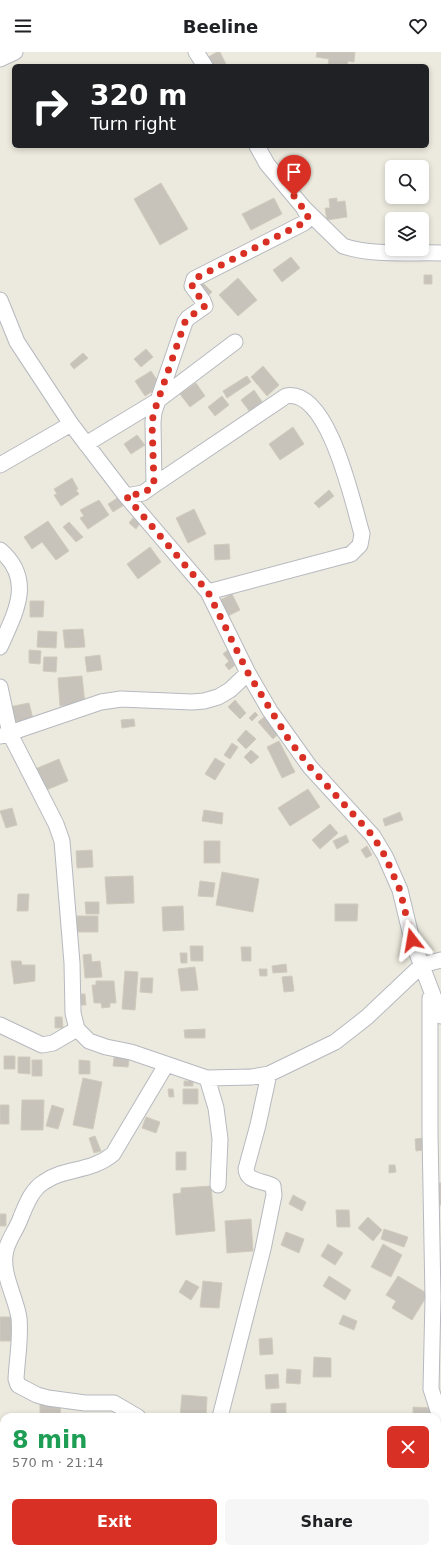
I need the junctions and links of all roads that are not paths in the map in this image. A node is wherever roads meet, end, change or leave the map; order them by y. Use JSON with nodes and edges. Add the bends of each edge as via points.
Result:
{"nodes":[{"id":1,"x":15,"y":52,"type":"edge"},
{"id":2,"x":196,"y":52,"type":"edge"},
{"id":3,"x":0,"y":59,"type":"edge"},
{"id":4,"x":204,"y":64,"type":"edge"},
{"id":5,"x":258,"y":148,"type":"edge"},
{"id":6,"x":303,"y":207,"type":"junction"},
{"id":7,"x":441,"y":253,"type":"edge"},
{"id":8,"x":0,"y":300,"type":"edge"},
{"id":9,"x":235,"y":342,"type":"dead end"},
{"id":10,"x":157,"y":400,"type":"junction"},
{"id":11,"x":70,"y":424,"type":"junction"},
{"id":12,"x":86,"y":444,"type":"junction"},
{"id":13,"x":0,"y":465,"type":"edge"},
{"id":14,"x":154,"y":485,"type":"junction"},
{"id":15,"x":126,"y":496,"type":"junction"},
{"id":16,"x":0,"y":550,"type":"edge"},
{"id":17,"x":208,"y":592,"type":"junction"},
{"id":18,"x":0,"y":647,"type":"edge"},
{"id":19,"x":248,"y":673,"type":"junction"},
{"id":20,"x":0,"y":687,"type":"edge"},
{"id":21,"x":5,"y":735,"type":"edge"},
{"id":22,"x":441,"y":960,"type":"edge"},
{"id":23,"x":422,"y":964,"type":"junction"},
{"id":24,"x":430,"y":992,"type":"junction"},
{"id":25,"x":441,"y":1016,"type":"edge"},
{"id":26,"x":0,"y":1025,"type":"edge"},
{"id":27,"x":77,"y":1029,"type":"junction"},
{"id":28,"x":166,"y":1065,"type":"junction"},
{"id":29,"x":269,"y":1074,"type":"junction"},
{"id":30,"x":207,"y":1078,"type":"junction"},
{"id":31,"x":218,"y":1185,"type":"dead end"},
{"id":32,"x":131,"y":1413,"type":"edge"},
{"id":33,"x":221,"y":1413,"type":"edge"},
{"id":34,"x":439,"y":1413,"type":"edge"}],
"edges":[{"from":1,"to":3,"type":"street"},
{"from":2,"to":4,"type":"street"},
{"from":5,"to":6,"type":"street","via":[[267,164]]},
{"from":6,"to":7,"type":"street","via":[[344,246],[351,249]]},
{"from":6,"to":10,"type":"street","via":[[309,218],[304,223],[194,279],[192,286],[205,306],[185,322]]},
{"from":8,"to":11,"type":"street","via":[[17,342]]},
{"from":9,"to":10,"type":"street"},
{"from":10,"to":12,"type":"street"},
{"from":10,"to":14,"type":"street","via":[[152,422]]},
{"from":11,"to":12,"type":"street"},
{"from":11,"to":13,"type":"street"},
{"from":12,"to":15,"type":"street"},
{"from":14,"to":15,"type":"street","via":[[144,493]]},
{"from":14,"to":17,"type":"street","via":[[286,396],[301,398],[316,412],[333,441],[362,534],[360,546],[351,554]]},
{"from":15,"to":17,"type":"street"},
{"from":16,"to":18,"type":"street","via":[[14,564],[19,586],[17,608]]},
{"from":17,"to":19,"type":"street"},
{"from":19,"to":21,"type":"street","via":[[230,690],[204,701],[127,698],[101,702]]},
{"from":19,"to":23,"type":"street","via":[[289,740],[373,836],[385,856],[400,890],[412,940]]},
{"from":20,"to":21,"type":"street"},
{"from":21,"to":27,"type":"street","via":[[56,824],[62,841],[72,963],[73,1013]]},
{"from":22,"to":23,"type":"street"},
{"from":23,"to":24,"type":"street"},
{"from":23,"to":29,"type":"street","via":[[367,1016],[335,1042]]},
{"from":24,"to":25,"type":"street"},
{"from":24,"to":34,"type":"street","via":[[433,1298],[431,1389]]},
{"from":26,"to":27,"type":"street","via":[[42,1045],[53,1043]]},
{"from":27,"to":28,"type":"street","via":[[89,1041]]},
{"from":28,"to":30,"type":"street"},
{"from":28,"to":32,"type":"street","via":[[113,1154],[91,1167],[55,1176],[43,1182],[26,1206],[5,1251],[5,1263],[19,1317],[16,1379],[18,1385],[48,1398],[85,1403],[114,1403]]},
{"from":29,"to":30,"type":"street"},
{"from":29,"to":33,"type":"street","via":[[246,1174],[250,1178],[273,1186],[274,1195],[263,1249]]},
{"from":30,"to":31,"type":"street","via":[[216,1108],[220,1139]]}]}
